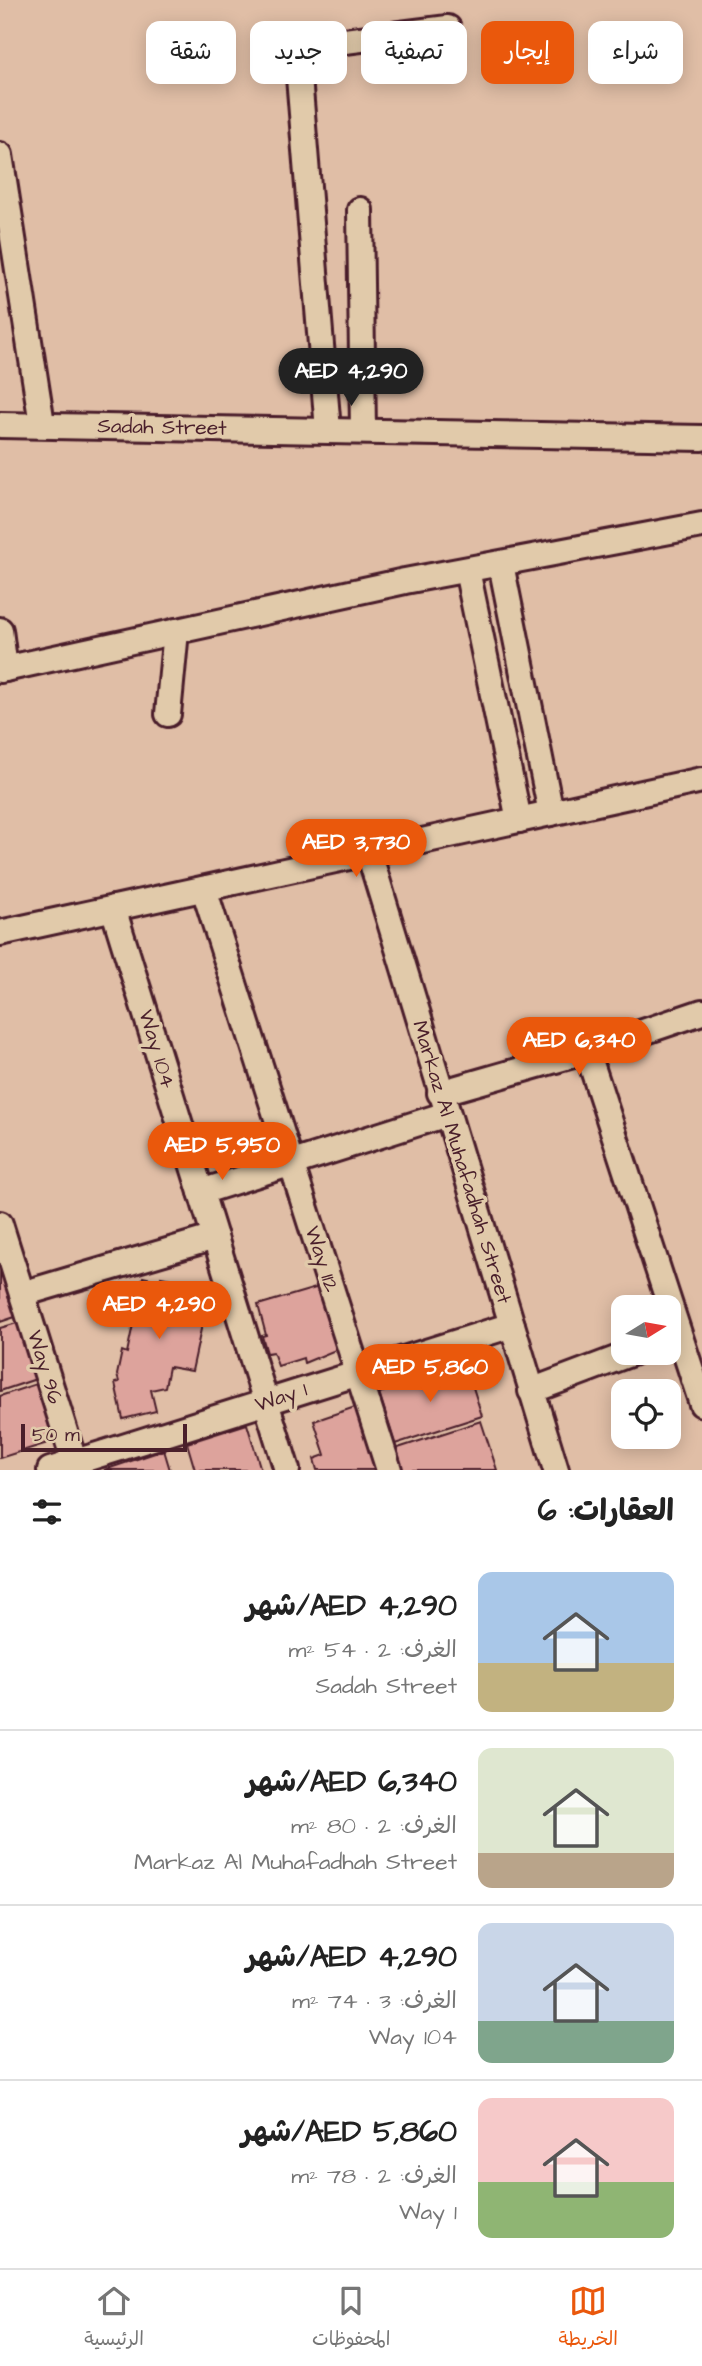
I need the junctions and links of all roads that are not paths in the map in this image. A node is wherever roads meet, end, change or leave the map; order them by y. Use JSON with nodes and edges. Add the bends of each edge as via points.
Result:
{"nodes":[{"id":1,"x":361,"y":39,"type":"edge"},
{"id":2,"x":0,"y":155,"type":"edge"},
{"id":3,"x":359,"y":210,"type":"dead end"},
{"id":4,"x":42,"y":424,"type":"junction"},
{"id":5,"x":0,"y":425,"type":"edge"},
{"id":6,"x":328,"y":430,"type":"junction"},
{"id":7,"x":363,"y":431,"type":"junction"},
{"id":8,"x":702,"y":438,"type":"edge"},
{"id":9,"x":702,"y":525,"type":"edge"},
{"id":10,"x":501,"y":564,"type":"junction"},
{"id":11,"x":467,"y":570,"type":"junction"},
{"id":12,"x":0,"y":630,"type":"edge"},
{"id":13,"x":176,"y":631,"type":"junction"},
{"id":14,"x":2,"y":669,"type":"edge"},
{"id":15,"x":168,"y":714,"type":"dead end"},
{"id":16,"x":702,"y":780,"type":"edge"},
{"id":17,"x":551,"y":813,"type":"junction"},
{"id":18,"x":519,"y":820,"type":"junction"},
{"id":19,"x":369,"y":853,"type":"junction"},
{"id":20,"x":204,"y":889,"type":"junction"},
{"id":21,"x":113,"y":908,"type":"junction"},
{"id":22,"x":0,"y":933,"type":"edge"},
{"id":23,"x":702,"y":1012,"type":"edge"},
{"id":24,"x":587,"y":1051,"type":"junction"},
{"id":25,"x":443,"y":1104,"type":"junction"},
{"id":26,"x":291,"y":1164,"type":"junction"},
{"id":27,"x":201,"y":1192,"type":"junction"},
{"id":28,"x":1,"y":1228,"type":"edge"},
{"id":29,"x":215,"y":1237,"type":"junction"},
{"id":30,"x":22,"y":1294,"type":"junction"},
{"id":31,"x":512,"y":1325,"type":"junction"},
{"id":32,"x":683,"y":1334,"type":"edge"},
{"id":33,"x":611,"y":1361,"type":"edge"},
{"id":34,"x":358,"y":1373,"type":"junction"},
{"id":35,"x":531,"y":1391,"type":"junction"},
{"id":36,"x":266,"y":1402,"type":"junction"},
{"id":37,"x":702,"y":1404,"type":"edge"},
{"id":38,"x":76,"y":1466,"type":"edge"},
{"id":39,"x":50,"y":1470,"type":"edge"},
{"id":40,"x":287,"y":1470,"type":"edge"},
{"id":41,"x":389,"y":1470,"type":"edge"},
{"id":42,"x":556,"y":1470,"type":"edge"}],
"edges":[{"from":1,"to":6,"type":"street","via":[[321,44],[305,51],[298,65]]},
{"from":2,"to":4,"type":"street"},
{"from":3,"to":7,"type":"street"},
{"from":4,"to":5,"type":"street","name":"Sadah Street"},
{"from":4,"to":6,"type":"street","name":"Sadah Street"},
{"from":6,"to":7,"type":"street","name":"Sadah Street"},
{"from":7,"to":8,"type":"street","name":"Sadah Street"},
{"from":9,"to":10,"type":"street"},
{"from":10,"to":11,"type":"street"},
{"from":10,"to":17,"type":"street"},
{"from":11,"to":13,"type":"street"},
{"from":11,"to":18,"type":"street"},
{"from":12,"to":14,"type":"street"},
{"from":13,"to":14,"type":"street"},
{"from":13,"to":15,"type":"street"},
{"from":16,"to":17,"type":"street"},
{"from":17,"to":18,"type":"street"},
{"from":18,"to":19,"type":"street"},
{"from":19,"to":20,"type":"street"},
{"from":19,"to":25,"type":"street","name":"Markaz Al Muhafadhah Street"},
{"from":20,"to":21,"type":"street"},
{"from":20,"to":26,"type":"street","name":"Way 112"},
{"from":21,"to":22,"type":"street"},
{"from":21,"to":27,"type":"street","name":"Way 104"},
{"from":23,"to":24,"type":"street"},
{"from":24,"to":25,"type":"street"},
{"from":24,"to":32,"type":"street"},
{"from":25,"to":26,"type":"street"},
{"from":25,"to":31,"type":"street","name":"Markaz Al Muhafadhah Street"},
{"from":26,"to":27,"type":"street"},
{"from":26,"to":34,"type":"street","name":"Way 112"},
{"from":27,"to":29,"type":"street","name":"Way 104"},
{"from":28,"to":30,"type":"street","name":"Way 96"},
{"from":29,"to":30,"type":"street"},
{"from":29,"to":36,"type":"street","name":"Way 104"},
{"from":30,"to":38,"type":"street","name":"Way 96"},
{"from":31,"to":34,"type":"street","name":"Way 1"},
{"from":31,"to":35,"type":"street","name":"Markaz Al Muhafadhah Street"},
{"from":32,"to":37,"type":"street"},
{"from":33,"to":35,"type":"street"},
{"from":34,"to":36,"type":"street","name":"Way 1"},
{"from":34,"to":41,"type":"street","name":"Way 112"},
{"from":35,"to":42,"type":"street","name":"Markaz Al Muhafadhah Street"},
{"from":36,"to":38,"type":"street","name":"Way 1"},
{"from":36,"to":40,"type":"street","name":"Way 104"},
{"from":38,"to":39,"type":"street","name":"Way 1"}]}
